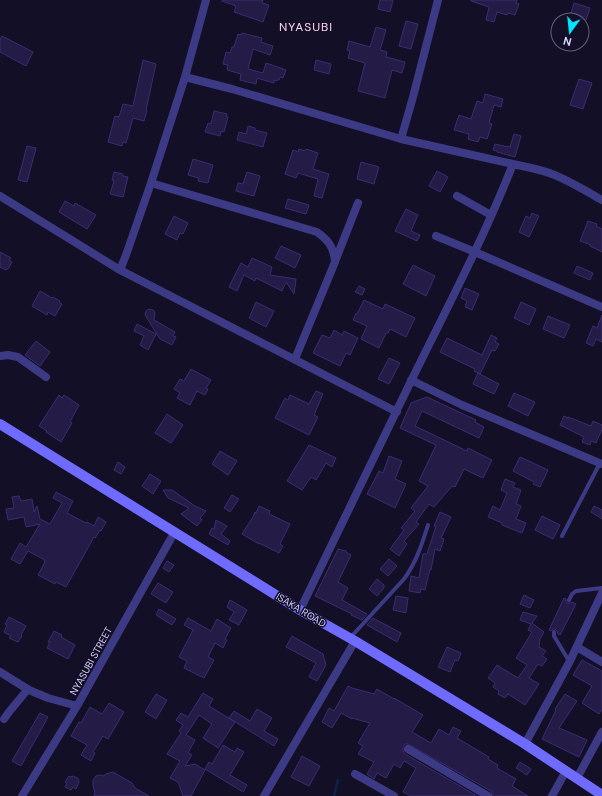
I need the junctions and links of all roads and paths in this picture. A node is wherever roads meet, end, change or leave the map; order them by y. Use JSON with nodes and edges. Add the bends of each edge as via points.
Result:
{"nodes":[{"id":1,"x":438,"y":0,"type":"edge"},
{"id":2,"x":204,"y":1,"type":"edge"},
{"id":3,"x":185,"y":77,"type":"junction"},
{"id":4,"x":401,"y":139,"type":"junction"},
{"id":5,"x":513,"y":164,"type":"junction"},
{"id":6,"x":151,"y":183,"type":"junction"},
{"id":7,"x":0,"y":196,"type":"edge"},
{"id":8,"x":457,"y":196,"type":"dead end"},
{"id":9,"x":602,"y":200,"type":"edge"},
{"id":10,"x":358,"y":202,"type":"dead end"},
{"id":11,"x":492,"y":215,"type":"junction"},
{"id":12,"x":436,"y":236,"type":"dead end"},
{"id":13,"x":475,"y":252,"type":"junction"},
{"id":14,"x":335,"y":262,"type":"junction"},
{"id":15,"x":120,"y":270,"type":"junction"},
{"id":16,"x":602,"y":307,"type":"edge"},
{"id":17,"x":0,"y":356,"type":"edge"},
{"id":18,"x":295,"y":359,"type":"junction"},
{"id":19,"x":46,"y":377,"type":"dead end"},
{"id":20,"x":411,"y":380,"type":"junction"},
{"id":21,"x":396,"y":412,"type":"junction"},
{"id":22,"x":0,"y":424,"type":"edge"},
{"id":23,"x":601,"y":464,"type":"edge"},
{"id":24,"x":428,"y":525,"type":"dead end"},
{"id":25,"x":174,"y":533,"type":"junction"},
{"id":26,"x":562,"y":536,"type":"dead end"},
{"id":27,"x":602,"y":588,"type":"edge"},
{"id":28,"x":602,"y":593,"type":"edge"},
{"id":29,"x":568,"y":600,"type":"dead end"},
{"id":30,"x":300,"y":610,"type":"junction"},
{"id":31,"x":554,"y":632,"type":"dead end"},
{"id":32,"x":352,"y":640,"type":"junction"},
{"id":33,"x":577,"y":647,"type":"junction"},
{"id":34,"x":570,"y":661,"type":"junction"},
{"id":35,"x":602,"y":662,"type":"edge"},
{"id":36,"x":0,"y":672,"type":"edge"},
{"id":37,"x":28,"y":689,"type":"junction"},
{"id":38,"x":77,"y":706,"type":"junction"},
{"id":39,"x":4,"y":719,"type":"dead end"},
{"id":40,"x":602,"y":732,"type":"edge"},
{"id":41,"x":525,"y":744,"type":"junction"},
{"id":42,"x":408,"y":749,"type":"dead end"},
{"id":43,"x":566,"y":771,"type":"junction"},
{"id":44,"x":355,"y":774,"type":"dead end"},
{"id":45,"x":577,"y":778,"type":"junction"},
{"id":46,"x":602,"y":795,"type":"edge"},
{"id":47,"x":22,"y":796,"type":"edge"},
{"id":48,"x":264,"y":796,"type":"edge"},
{"id":49,"x":394,"y":796,"type":"edge"},
{"id":50,"x":488,"y":796,"type":"edge"},
{"id":51,"x":552,"y":796,"type":"edge"}],
"edges":[{"from":1,"to":4,"type":"street"},
{"from":2,"to":3,"type":"street"},
{"from":3,"to":4,"type":"street"},
{"from":3,"to":6,"type":"street"},
{"from":4,"to":5,"type":"street"},
{"from":5,"to":9,"type":"street","via":[[551,173]]},
{"from":5,"to":11,"type":"street"},
{"from":6,"to":14,"type":"street","via":[[317,232],[331,246],[335,253]]},
{"from":6,"to":15,"type":"street"},
{"from":7,"to":15,"type":"street"},
{"from":8,"to":11,"type":"street"},
{"from":10,"to":14,"type":"street"},
{"from":11,"to":13,"type":"street"},
{"from":12,"to":13,"type":"street"},
{"from":13,"to":16,"type":"street"},
{"from":13,"to":20,"type":"street"},
{"from":14,"to":18,"type":"street"},
{"from":15,"to":18,"type":"street"},
{"from":17,"to":19,"type":"street","via":[[18,357]]},
{"from":18,"to":21,"type":"street"},
{"from":20,"to":21,"type":"street"},
{"from":20,"to":23,"type":"street","via":[[462,405]]},
{"from":21,"to":30,"type":"street"},
{"from":22,"to":25,"type":"street","name":"ISAKA ROAD"},
{"from":23,"to":26,"type":"lane"},
{"from":24,"to":32,"type":"lane","via":[[411,570],[355,632]]},
{"from":25,"to":30,"type":"street","name":"ISAKA ROAD"},
{"from":25,"to":38,"type":"street","name":"NYASUBI STREET"},
{"from":27,"to":29,"type":"lane","via":[[576,591]]},
{"from":28,"to":33,"type":"street"},
{"from":30,"to":32,"type":"street","name":"ISAKA ROAD"},
{"from":31,"to":34,"type":"lane"},
{"from":32,"to":41,"type":"street","name":"ISAKA ROAD"},
{"from":32,"to":48,"type":"street"},
{"from":33,"to":34,"type":"street"},
{"from":33,"to":35,"type":"street"},
{"from":34,"to":41,"type":"street"},
{"from":36,"to":37,"type":"street"},
{"from":37,"to":38,"type":"street"},
{"from":37,"to":39,"type":"street"},
{"from":38,"to":47,"type":"street","name":"NYASUBI STREET"},
{"from":40,"to":45,"type":"street"},
{"from":41,"to":43,"type":"street","name":"ISAKA ROAD"},
{"from":42,"to":50,"type":"street"},
{"from":43,"to":45,"type":"street","name":"ISAKA ROAD"},
{"from":43,"to":51,"type":"street"},
{"from":44,"to":49,"type":"street"},
{"from":45,"to":46,"type":"street","name":"ISAKA ROAD"}]}
